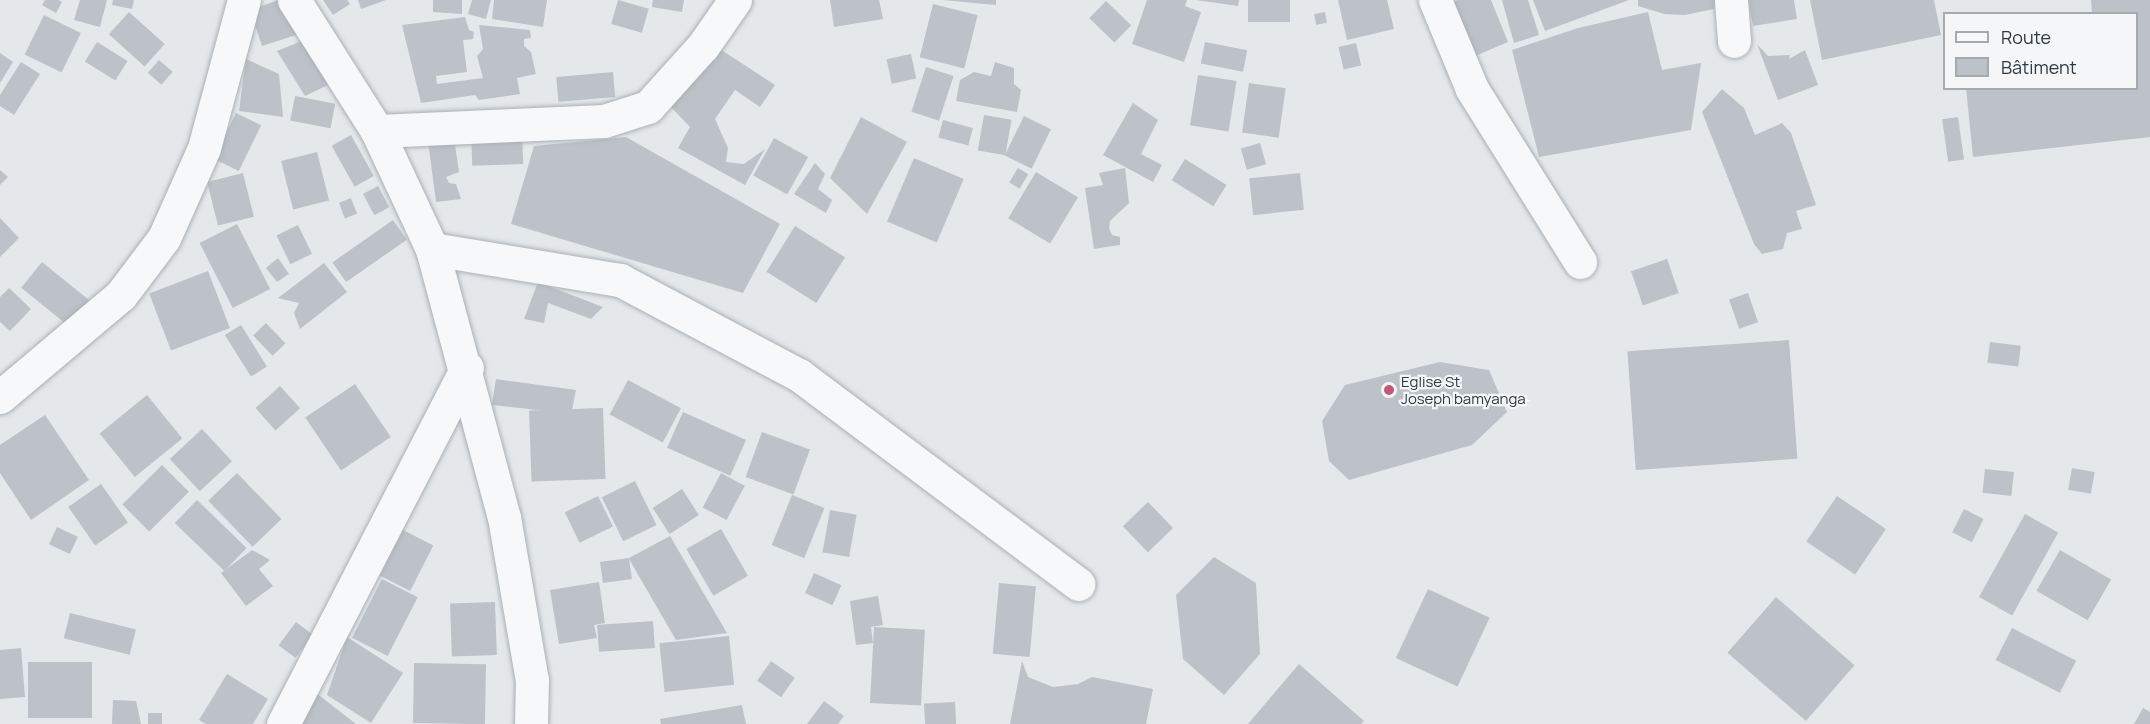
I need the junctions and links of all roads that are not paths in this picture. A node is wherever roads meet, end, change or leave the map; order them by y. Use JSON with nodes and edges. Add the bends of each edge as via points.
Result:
{"nodes":[{"id":1,"x":244,"y":0,"type":"edge"},
{"id":2,"x":294,"y":0,"type":"edge"},
{"id":3,"x":735,"y":0,"type":"edge"},
{"id":4,"x":1436,"y":0,"type":"edge"},
{"id":5,"x":1731,"y":0,"type":"edge"},
{"id":6,"x":1734,"y":41,"type":"dead end"},
{"id":7,"x":377,"y":131,"type":"junction"},
{"id":8,"x":432,"y":249,"type":"junction"},
{"id":9,"x":1580,"y":262,"type":"dead end"},
{"id":10,"x":467,"y":368,"type":"junction"},
{"id":11,"x":0,"y":397,"type":"edge"},
{"id":12,"x":1078,"y":584,"type":"dead end"},
{"id":13,"x":283,"y":724,"type":"edge"},
{"id":14,"x":531,"y":724,"type":"edge"}],
"edges":[{"from":1,"to":11,"type":"street","via":[[204,148],[164,238],[121,295]]},
{"from":2,"to":7,"type":"street"},
{"from":3,"to":7,"type":"street","via":[[703,46],[648,107],[604,121]]},
{"from":4,"to":9,"type":"street","via":[[1472,89]]},
{"from":5,"to":6,"type":"street"},
{"from":7,"to":8,"type":"street"},
{"from":8,"to":10,"type":"street"},
{"from":8,"to":12,"type":"street","via":[[620,280],[799,375]]},
{"from":10,"to":13,"type":"street"},
{"from":10,"to":14,"type":"street","via":[[504,518],[532,680]]}]}
